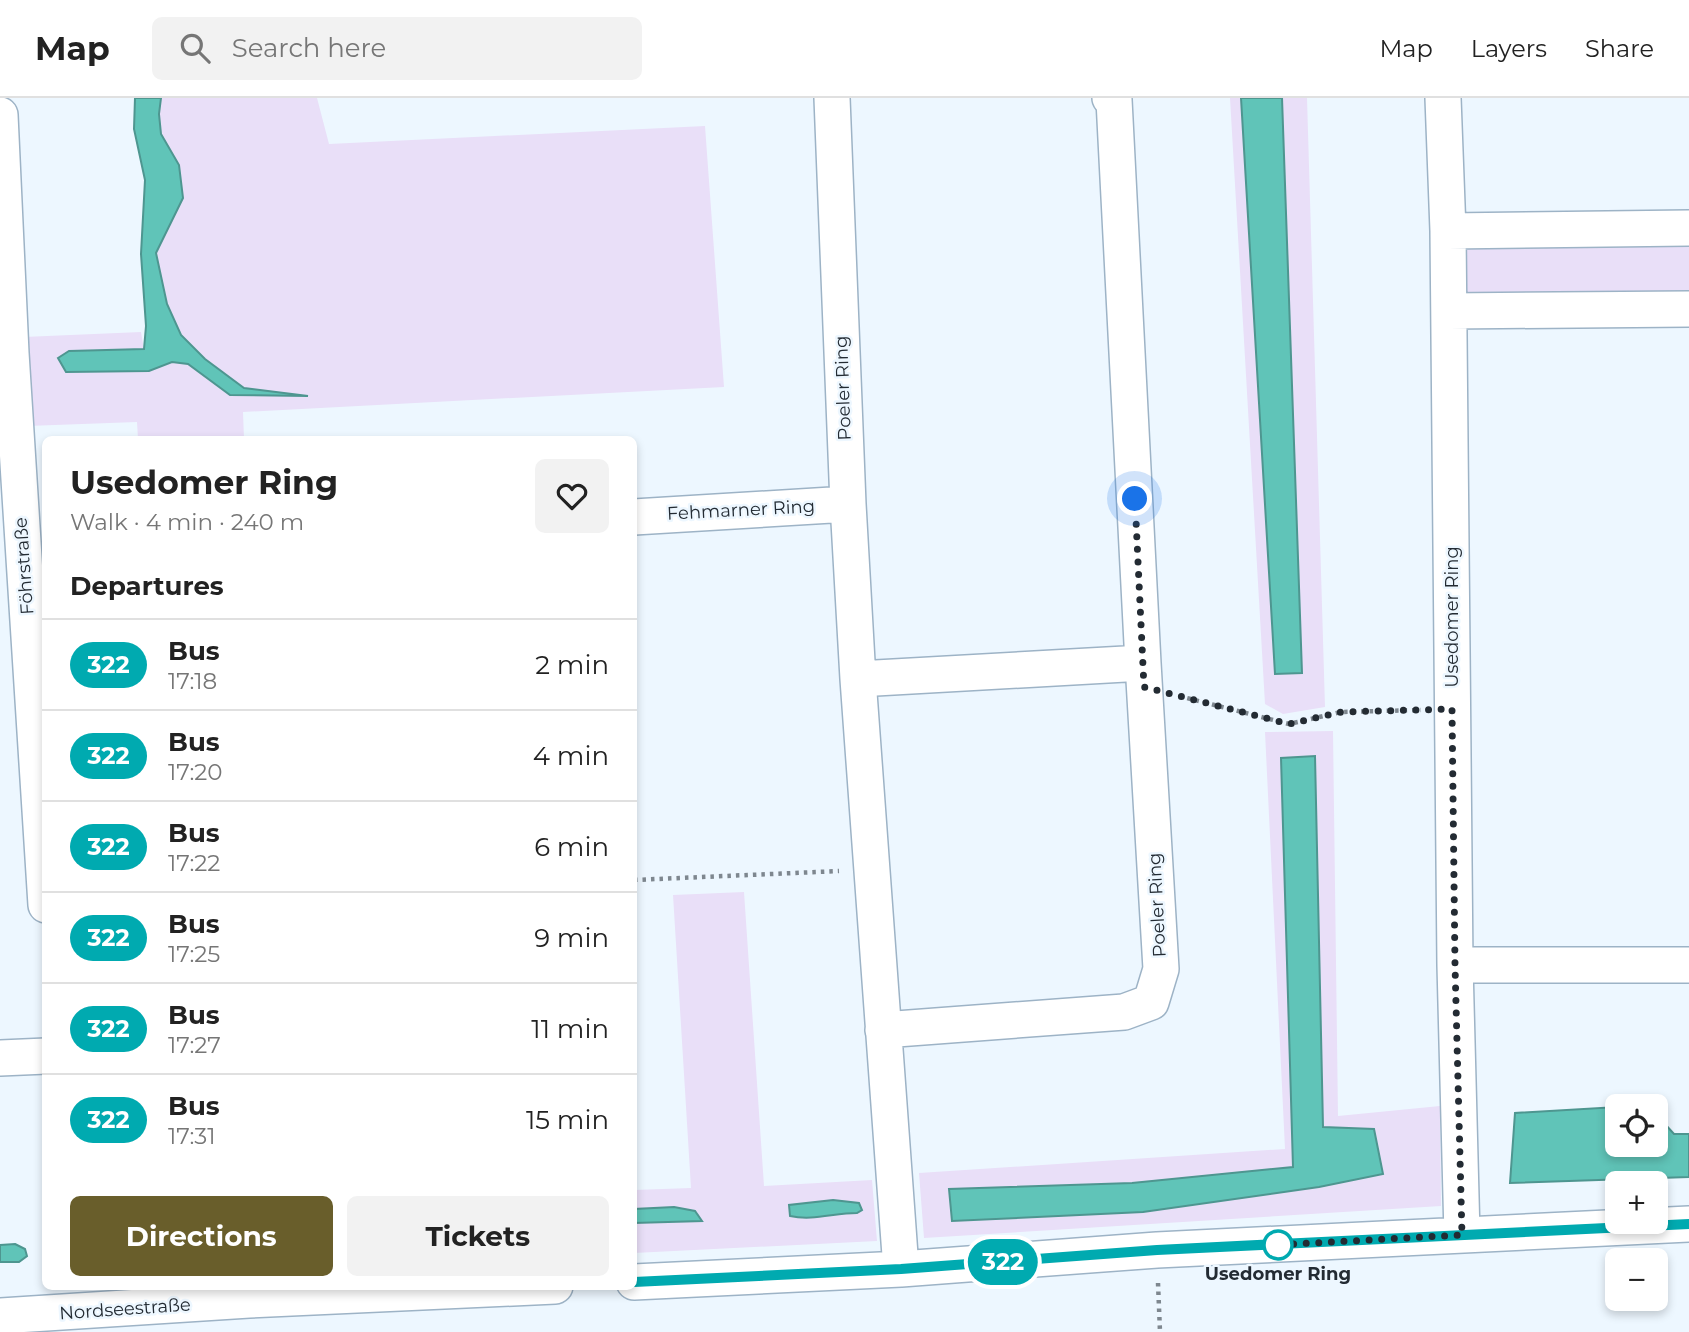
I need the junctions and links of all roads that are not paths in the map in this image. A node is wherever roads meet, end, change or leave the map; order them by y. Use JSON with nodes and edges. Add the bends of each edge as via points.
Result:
{"nodes":[{"id":1,"x":832,"y":98,"type":"edge"},
{"id":2,"x":1110,"y":98,"type":"edge"},
{"id":3,"x":1443,"y":98,"type":"edge"},
{"id":4,"x":0,"y":115,"type":"edge"},
{"id":5,"x":2,"y":221,"type":"edge"},
{"id":6,"x":1689,"y":228,"type":"edge"},
{"id":7,"x":1448,"y":231,"type":"junction"},
{"id":8,"x":1689,"y":309,"type":"edge"},
{"id":9,"x":1449,"y":311,"type":"junction"},
{"id":10,"x":848,"y":504,"type":"junction"},
{"id":11,"x":637,"y":517,"type":"edge"},
{"id":12,"x":1144,"y":675,"type":"junction"},
{"id":13,"x":858,"y":679,"type":"junction"},
{"id":14,"x":42,"y":842,"type":"edge"},
{"id":15,"x":1455,"y":965,"type":"junction"},
{"id":16,"x":1689,"y":965,"type":"edge"},
{"id":17,"x":883,"y":1030,"type":"junction"},
{"id":18,"x":42,"y":1056,"type":"edge"},
{"id":19,"x":0,"y":1058,"type":"edge"},
{"id":20,"x":1689,"y":1224,"type":"edge"},
{"id":21,"x":1462,"y":1235,"type":"junction"},
{"id":22,"x":901,"y":1269,"type":"junction"},
{"id":23,"x":637,"y":1282,"type":"edge"},
{"id":24,"x":410,"y":1290,"type":"edge"},
{"id":25,"x":71,"y":1300,"type":"edge"},
{"id":26,"x":0,"y":1316,"type":"edge"}],
"edges":[{"from":1,"to":10,"type":"street","name":"Poeler Ring"},
{"from":2,"to":12,"type":"street","name":"Poeler Ring","via":[[1114,100]]},
{"from":3,"to":7,"type":"street","name":"Usedomer Ring"},
{"from":4,"to":5,"type":"street","name":"Föhrstraße"},
{"from":5,"to":14,"type":"street","name":"Föhrstraße"},
{"from":6,"to":7,"type":"street"},
{"from":7,"to":9,"type":"street","name":"Usedomer Ring"},
{"from":8,"to":9,"type":"street"},
{"from":9,"to":15,"type":"street","name":"Usedomer Ring"},
{"from":10,"to":11,"type":"street","name":"Fehmarner Ring"},
{"from":10,"to":13,"type":"street","name":"Poeler Ring"},
{"from":12,"to":13,"type":"street"},
{"from":12,"to":17,"type":"street","name":"Poeler Ring","via":[[1161,969],[1151,1002],[1124,1012]]},
{"from":13,"to":17,"type":"street","name":"Poeler Ring"},
{"from":15,"to":16,"type":"street"},
{"from":15,"to":21,"type":"street","name":"Usedomer Ring"},
{"from":17,"to":22,"type":"street","name":"Poeler Ring"},
{"from":18,"to":19,"type":"street"},
{"from":20,"to":21,"type":"street"},
{"from":21,"to":22,"type":"street"},
{"from":22,"to":23,"type":"street"},
{"from":24,"to":25,"type":"street","name":"Nordseestraße","via":[[250,1300]]},
{"from":25,"to":26,"type":"street","name":"Nordseestraße"}]}
